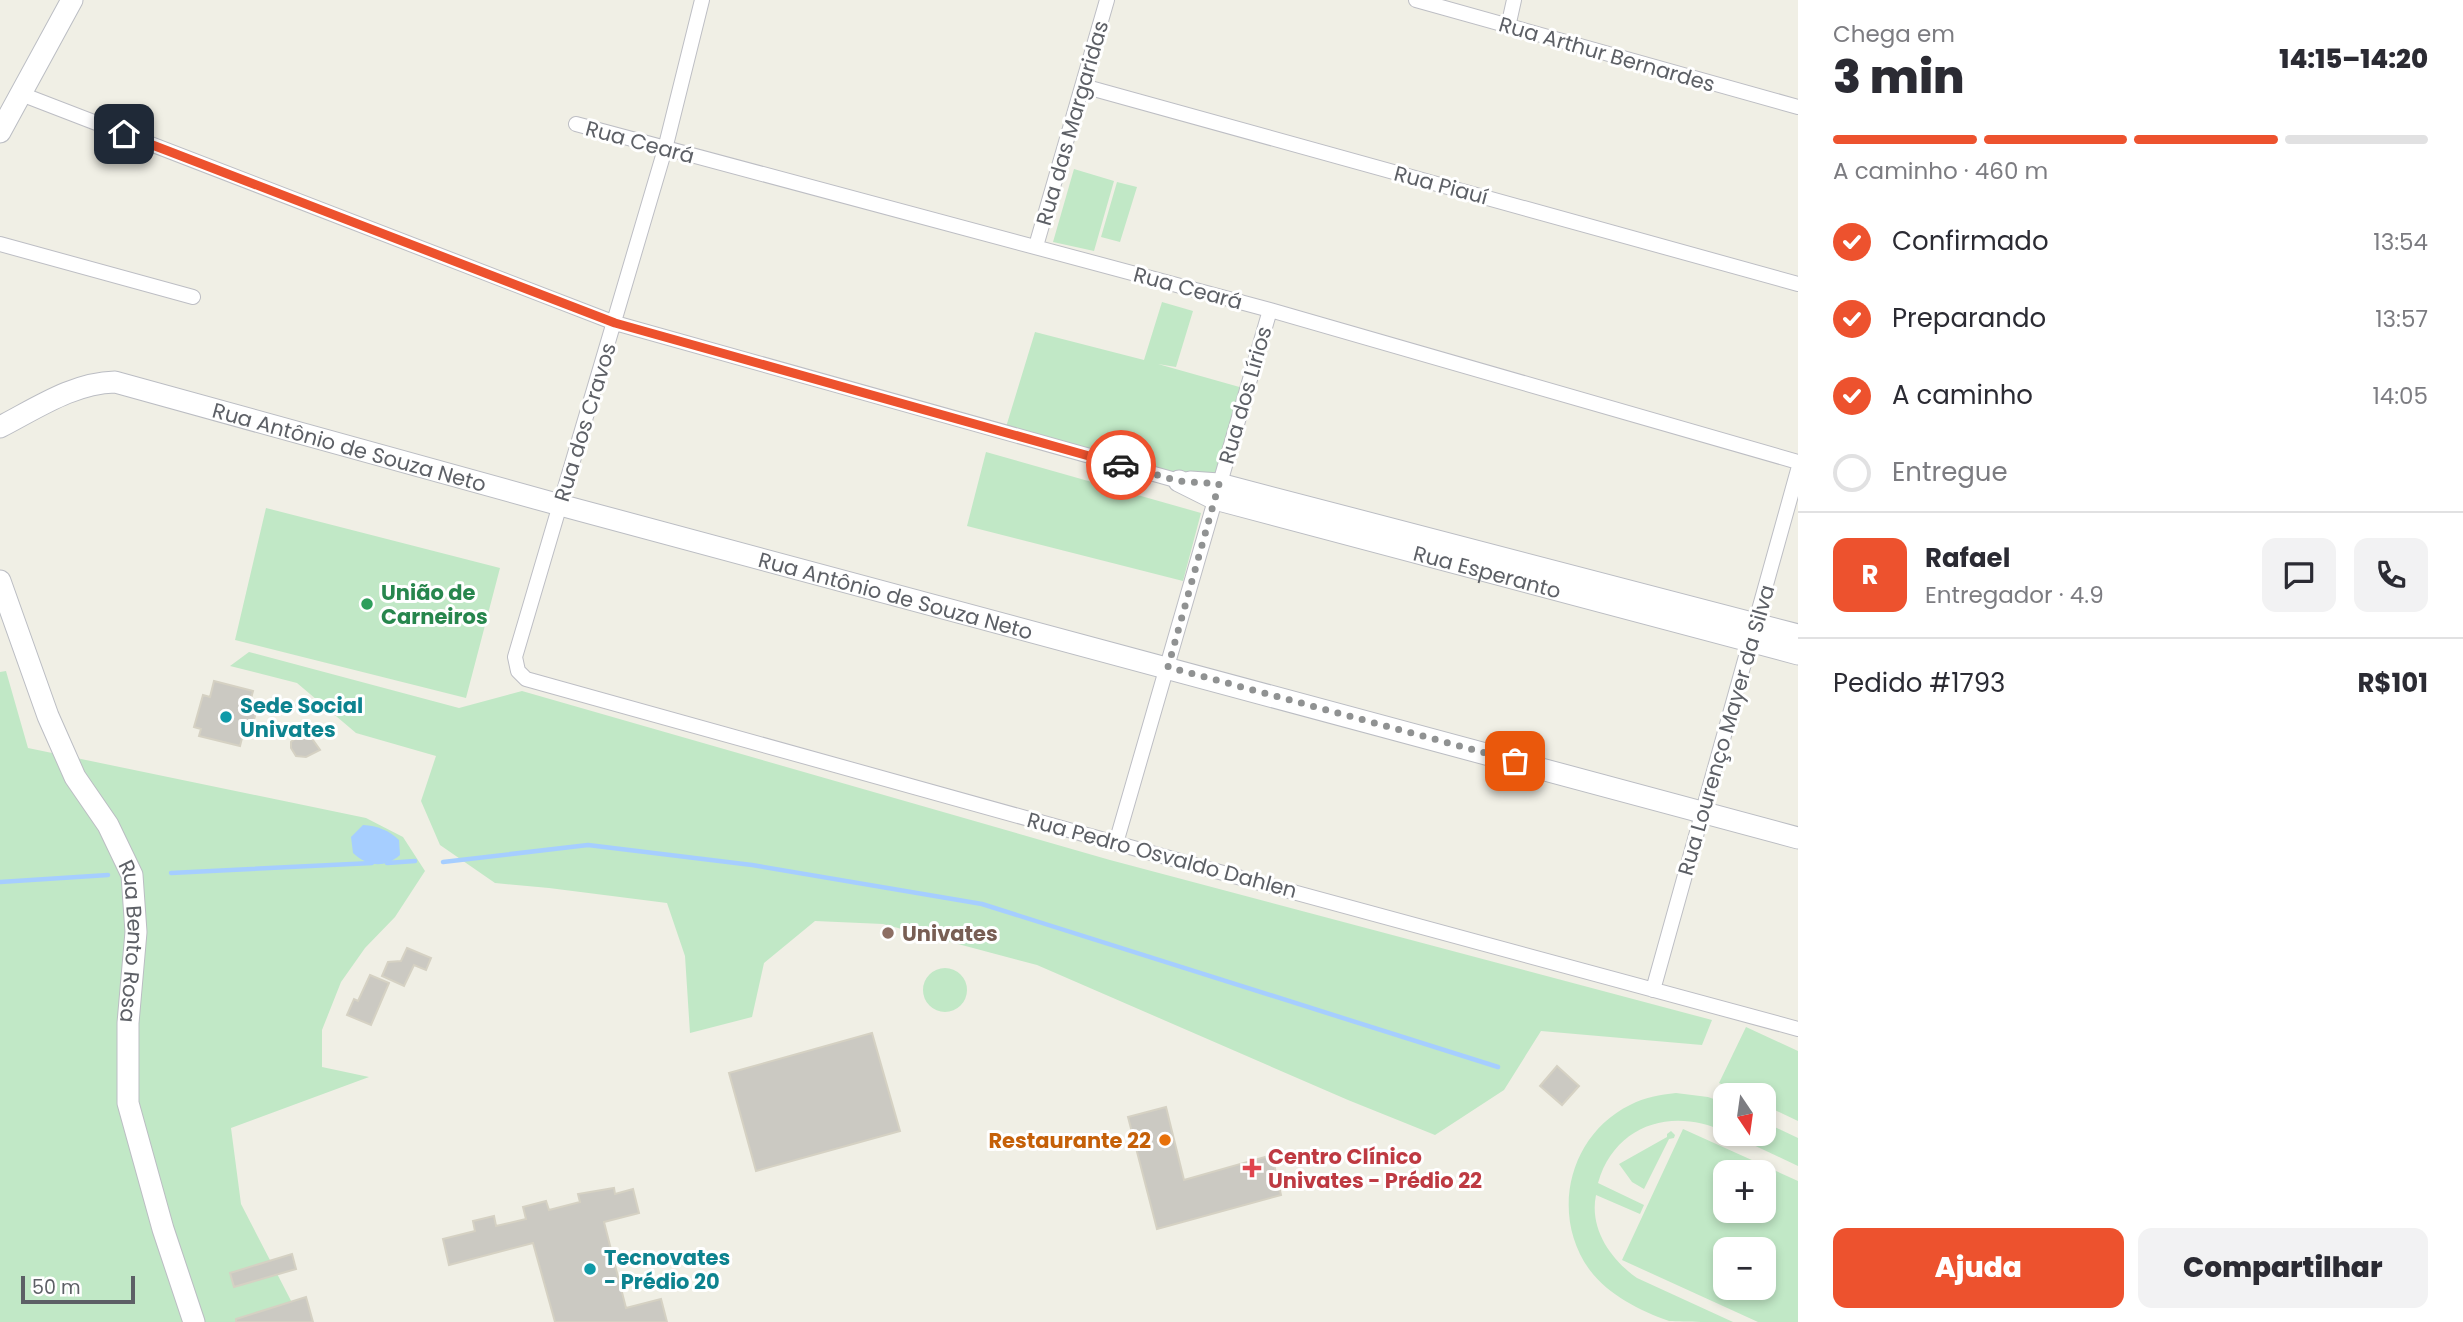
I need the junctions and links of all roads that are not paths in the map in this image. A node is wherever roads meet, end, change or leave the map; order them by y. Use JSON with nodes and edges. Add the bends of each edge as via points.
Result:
{"nodes":[{"id":1,"x":72,"y":0,"type":"edge"},
{"id":2,"x":702,"y":0,"type":"edge"},
{"id":3,"x":1107,"y":0,"type":"edge"},
{"id":4,"x":1416,"y":0,"type":"edge"},
{"id":5,"x":1514,"y":0,"type":"edge"},
{"id":6,"x":1508,"y":27,"type":"junction"},
{"id":7,"x":1083,"y":86,"type":"junction"},
{"id":8,"x":21,"y":94,"type":"junction"},
{"id":9,"x":1798,"y":107,"type":"edge"},
{"id":10,"x":576,"y":124,"type":"dead end"},
{"id":11,"x":0,"y":132,"type":"edge"},
{"id":12,"x":665,"y":149,"type":"junction"},
{"id":13,"x":0,"y":244,"type":"edge"},
{"id":14,"x":1036,"y":246,"type":"junction"},
{"id":15,"x":1798,"y":284,"type":"edge"},
{"id":16,"x":193,"y":297,"type":"dead end"},
{"id":17,"x":1270,"y":310,"type":"junction"},
{"id":18,"x":615,"y":323,"type":"junction"},
{"id":19,"x":0,"y":427,"type":"edge"},
{"id":20,"x":1798,"y":462,"type":"edge"},
{"id":21,"x":1798,"y":470,"type":"edge"},
{"id":22,"x":1179,"y":481,"type":"joint"},
{"id":23,"x":1217,"y":492,"type":"junction"},
{"id":24,"x":561,"y":505,"type":"junction"},
{"id":25,"x":0,"y":581,"type":"edge"},
{"id":26,"x":1754,"y":632,"type":"junction"},
{"id":27,"x":1798,"y":635,"type":"edge"},
{"id":28,"x":1798,"y":654,"type":"edge"},
{"id":29,"x":1168,"y":667,"type":"junction"},
{"id":30,"x":526,"y":679,"type":"joint"},
{"id":31,"x":1702,"y":811,"type":"junction"},
{"id":32,"x":1798,"y":838,"type":"edge"},
{"id":33,"x":1116,"y":843,"type":"junction"},
{"id":34,"x":1653,"y":990,"type":"junction"},
{"id":35,"x":1798,"y":1029,"type":"edge"},
{"id":36,"x":194,"y":1322,"type":"edge"}],
"edges":[{"from":1,"to":8,"type":"street"},
{"from":2,"to":12,"type":"street","name":"Rua dos Cravos"},
{"from":3,"to":7,"type":"street","name":"Rua das Margaridas"},
{"from":4,"to":6,"type":"street","name":"Rua Arthur Bernardes"},
{"from":5,"to":6,"type":"street"},
{"from":6,"to":9,"type":"street","name":"Rua Arthur Bernardes"},
{"from":7,"to":14,"type":"street","name":"Rua das Margaridas"},
{"from":7,"to":15,"type":"street","name":"Rua Piauí"},
{"from":8,"to":11,"type":"street"},
{"from":8,"to":18,"type":"street","name":"Rua Esperanto"},
{"from":10,"to":12,"type":"street","name":"Rua Ceará"},
{"from":12,"to":14,"type":"street","name":"Rua Ceará"},
{"from":12,"to":18,"type":"street","name":"Rua dos Cravos"},
{"from":13,"to":16,"type":"street"},
{"from":14,"to":17,"type":"street","name":"Rua Ceará"},
{"from":17,"to":20,"type":"street","name":"Rua Ceará"},
{"from":17,"to":23,"type":"street","name":"Rua dos Lírios"},
{"from":18,"to":22,"type":"street","name":"Rua Esperanto"},
{"from":18,"to":24,"type":"street","name":"Rua dos Cravos"},
{"from":19,"to":24,"type":"street","name":"Rua Antônio de Souza Neto","via":[[75,389],[115,382]]},
{"from":21,"to":26,"type":"street","name":"Rua Lourenço Mayer da Silva"},
{"from":22,"to":23,"type":"street","name":"Rua Esperanto"},
{"from":23,"to":26,"type":"street","name":"Rua Esperanto"},
{"from":23,"to":29,"type":"street","name":"Rua dos Lírios"},
{"from":24,"to":29,"type":"street","name":"Rua Antônio de Souza Neto"},
{"from":24,"to":30,"type":"street","name":"Rua dos Cravos","via":[[515,657],[517,671]]},
{"from":25,"to":36,"type":"street","name":"Rua Bento Rosa","via":[[75,777],[108,825],[132,875],[136,932],[128,1023],[128,1104]]},
{"from":26,"to":27,"type":"street","name":"Rua Esperanto"},
{"from":26,"to":28,"type":"street","name":"Rua Esperanto"},
{"from":26,"to":31,"type":"street","name":"Rua Lourenço Mayer da Silva"},
{"from":29,"to":31,"type":"street","name":"Rua Antônio de Souza Neto"},
{"from":29,"to":33,"type":"street","name":"Rua dos Lírios"},
{"from":30,"to":33,"type":"street","name":"Rua Pedro Osvaldo Dahlen"},
{"from":31,"to":32,"type":"street","name":"Rua Antônio de Souza Neto"},
{"from":31,"to":34,"type":"street","name":"Rua Lourenço Mayer da Silva"},
{"from":33,"to":34,"type":"street","name":"Rua Pedro Osvaldo Dahlen"},
{"from":34,"to":35,"type":"street","name":"Rua Pedro Osvaldo Dahlen"}]}
